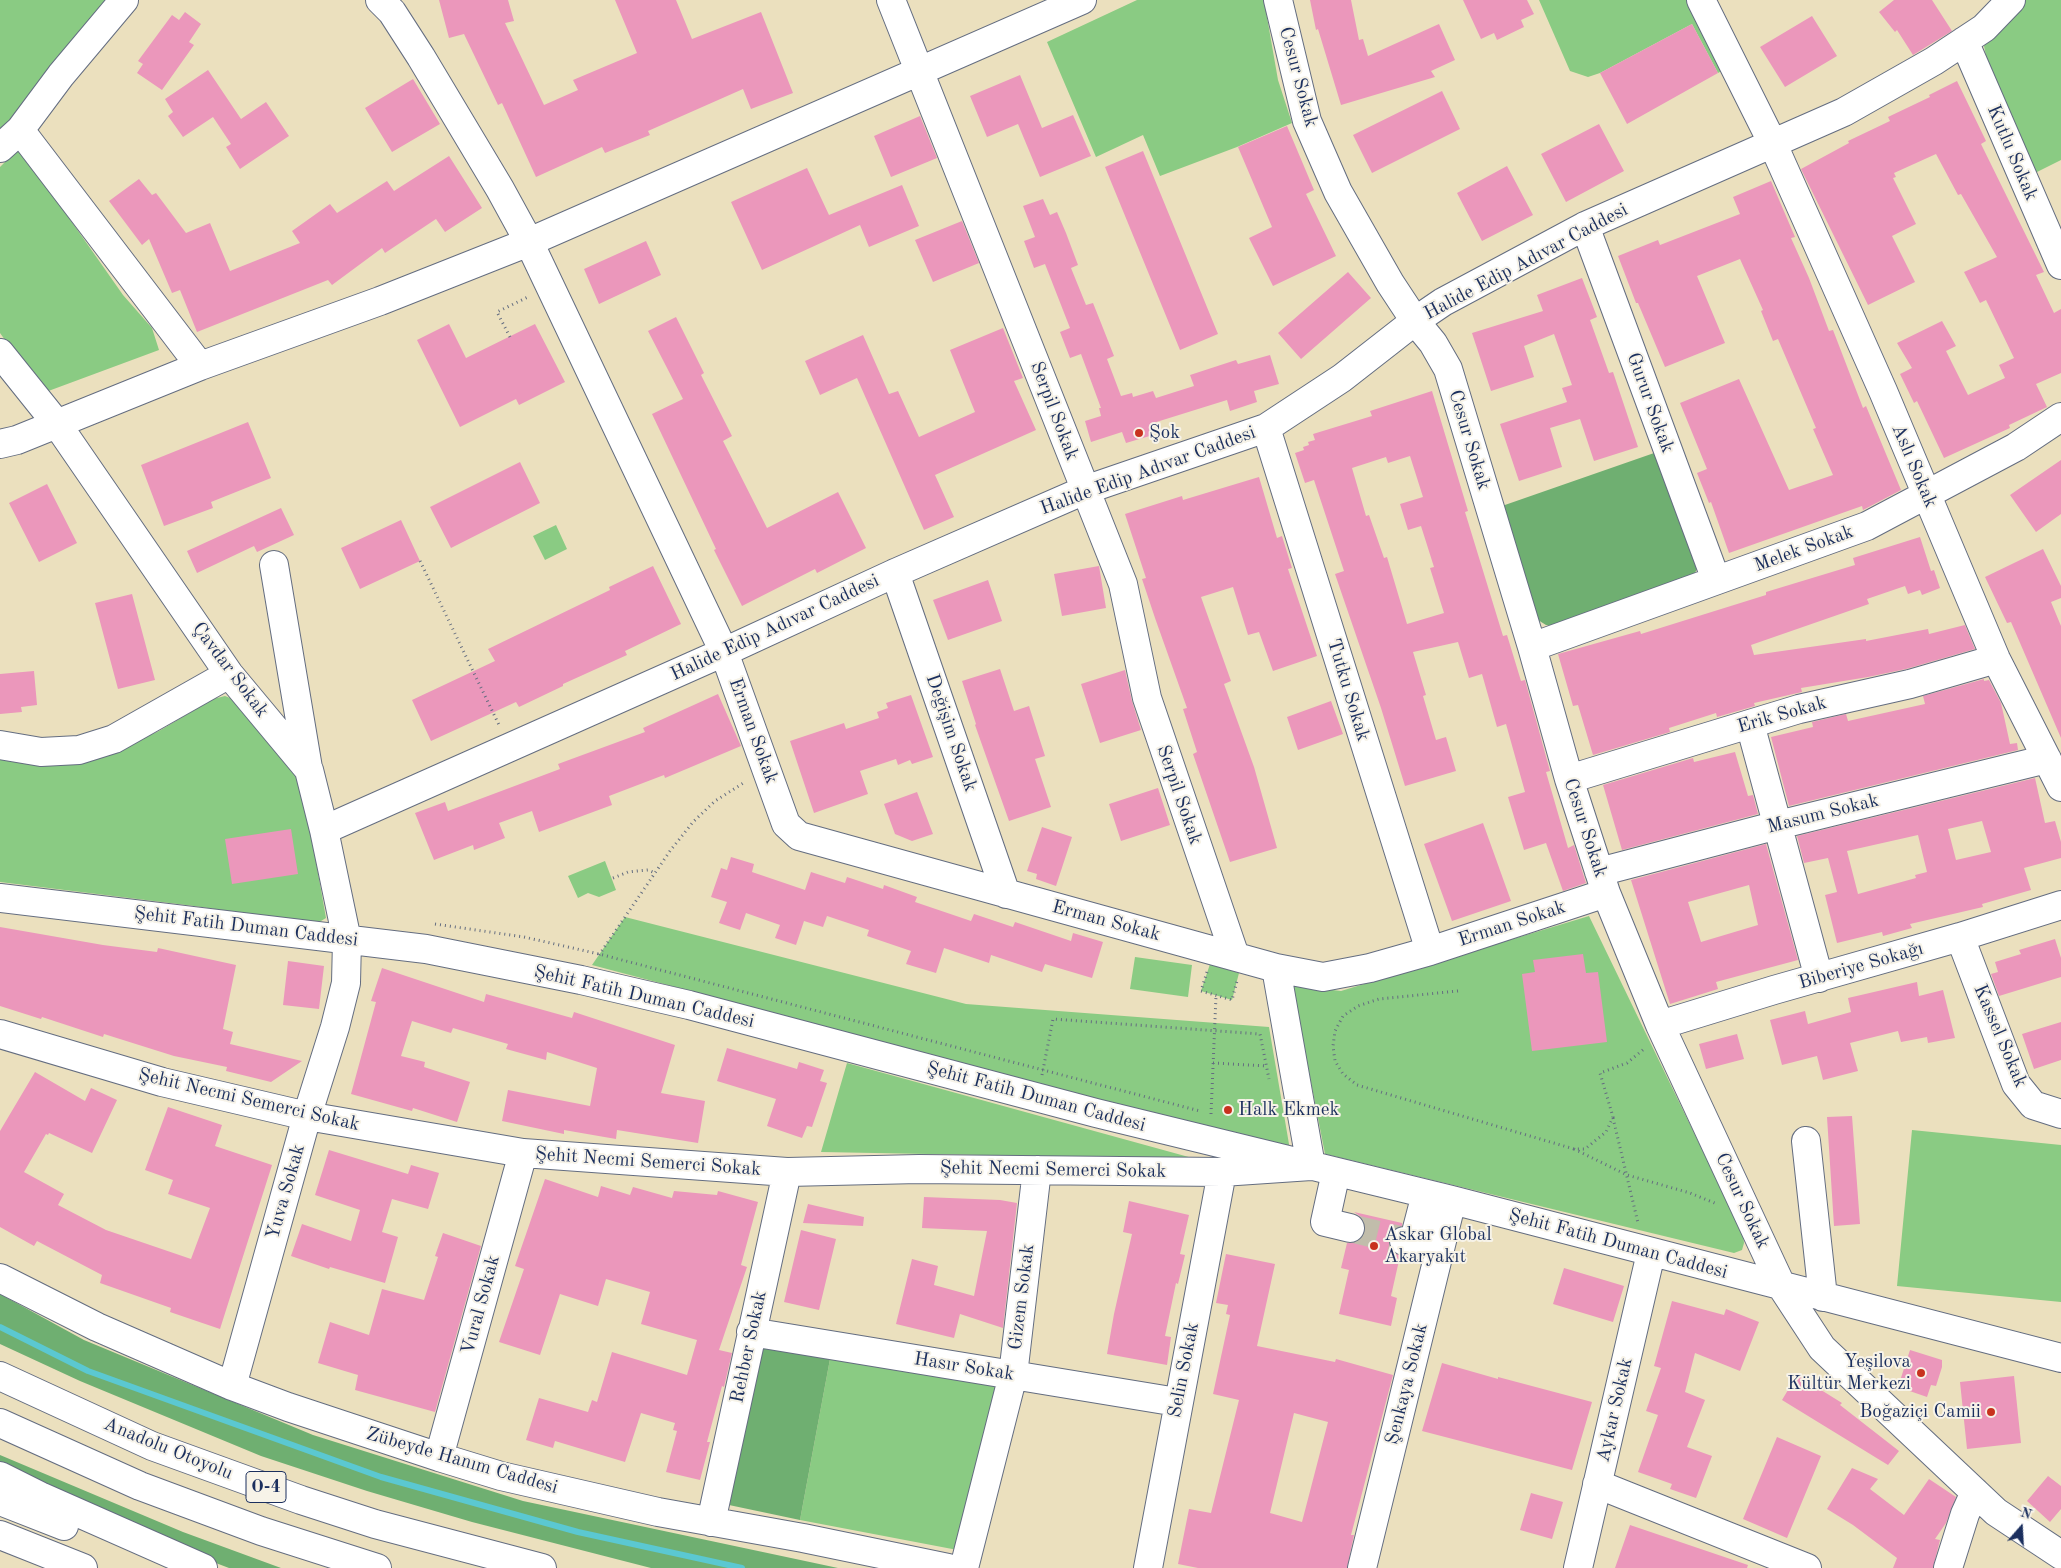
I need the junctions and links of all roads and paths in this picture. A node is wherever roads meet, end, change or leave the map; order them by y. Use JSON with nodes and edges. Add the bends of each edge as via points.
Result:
{"nodes":[{"id":1,"x":124,"y":0,"type":"edge"},
{"id":2,"x":380,"y":0,"type":"edge"},
{"id":3,"x":891,"y":0,"type":"edge"},
{"id":4,"x":1082,"y":0,"type":"edge"},
{"id":5,"x":1278,"y":0,"type":"edge"},
{"id":6,"x":1702,"y":0,"type":"edge"},
{"id":7,"x":2011,"y":0,"type":"edge"},
{"id":8,"x":1964,"y":42,"type":"junction"},
{"id":9,"x":920,"y":71,"type":"junction"},
{"id":10,"x":20,"y":130,"type":"junction"},
{"id":11,"x":1772,"y":142,"type":"junction"},
{"id":12,"x":0,"y":148,"type":"edge"},
{"id":13,"x":1585,"y":226,"type":"junction"},
{"id":14,"x":529,"y":242,"type":"junction"},
{"id":15,"x":2061,"y":265,"type":"edge"},
{"id":16,"x":550,"y":287,"type":"junction"},
{"id":17,"x":1415,"y":321,"type":"junction"},
{"id":18,"x":510,"y":337,"type":"dead end"},
{"id":19,"x":0,"y":353,"type":"edge"},
{"id":20,"x":200,"y":366,"type":"junction"},
{"id":21,"x":2061,"y":418,"type":"edge"},
{"id":22,"x":57,"y":424,"type":"junction"},
{"id":23,"x":1266,"y":428,"type":"junction"},
{"id":24,"x":0,"y":444,"type":"edge"},
{"id":25,"x":1085,"y":490,"type":"junction"},
{"id":26,"x":1926,"y":495,"type":"junction"},
{"id":27,"x":420,"y":561,"type":"dead end"},
{"id":28,"x":274,"y":565,"type":"dead end"},
{"id":29,"x":895,"y":573,"type":"junction"},
{"id":30,"x":1716,"y":580,"type":"junction"},
{"id":31,"x":1532,"y":647,"type":"junction"},
{"id":32,"x":724,"y":652,"type":"junction"},
{"id":33,"x":1996,"y":659,"type":"junction"},
{"id":34,"x":229,"y":674,"type":"junction"},
{"id":35,"x":1750,"y":724,"type":"junction"},
{"id":36,"x":0,"y":745,"type":"edge"},
{"id":37,"x":510,"y":748,"type":"junction"},
{"id":38,"x":2047,"y":759,"type":"junction"},
{"id":39,"x":766,"y":768,"type":"junction"},
{"id":40,"x":308,"y":770,"type":"junction"},
{"id":41,"x":1569,"y":779,"type":"junction"},
{"id":42,"x":2061,"y":787,"type":"edge"},
{"id":43,"x":1778,"y":825,"type":"junction"},
{"id":44,"x":324,"y":830,"type":"junction"},
{"id":45,"x":655,"y":873,"type":"junction"},
{"id":46,"x":613,"y":878,"type":"dead end"},
{"id":47,"x":1603,"y":883,"type":"junction"},
{"id":48,"x":1006,"y":894,"type":"junction"},
{"id":49,"x":0,"y":898,"type":"edge"},
{"id":50,"x":2061,"y":905,"type":"edge"},
{"id":51,"x":434,"y":924,"type":"dead end"},
{"id":52,"x":1960,"y":938,"type":"junction"},
{"id":53,"x":347,"y":940,"type":"junction"},
{"id":54,"x":1430,"y":951,"type":"junction"},
{"id":55,"x":599,"y":954,"type":"junction"},
{"id":56,"x":1230,"y":955,"type":"junction"},
{"id":57,"x":1276,"y":968,"type":"junction"},
{"id":58,"x":1819,"y":978,"type":"junction"},
{"id":59,"x":581,"y":980,"type":"junction"},
{"id":60,"x":1458,"y":991,"type":"dead end"},
{"id":61,"x":1216,"y":996,"type":"junction"},
{"id":62,"x":1660,"y":1025,"type":"junction"},
{"id":63,"x":1214,"y":1030,"type":"junction"},
{"id":64,"x":0,"y":1034,"type":"edge"},
{"id":65,"x":1213,"y":1063,"type":"junction"},
{"id":66,"x":1266,"y":1066,"type":"junction"},
{"id":67,"x":1293,"y":1068,"type":"junction"},
{"id":68,"x":1043,"y":1070,"type":"junction"},
{"id":69,"x":1270,"y":1085,"type":"dead end"},
{"id":70,"x":1037,"y":1098,"type":"junction"},
{"id":71,"x":1211,"y":1114,"type":"junction"},
{"id":72,"x":2061,"y":1114,"type":"edge"},
{"id":73,"x":307,"y":1116,"type":"junction"},
{"id":74,"x":1220,"y":1117,"type":"dead end"},
{"id":75,"x":1613,"y":1117,"type":"junction"},
{"id":76,"x":1806,"y":1141,"type":"dead end"},
{"id":77,"x":1574,"y":1149,"type":"junction"},
{"id":78,"x":523,"y":1153,"type":"junction"},
{"id":79,"x":1323,"y":1169,"type":"junction"},
{"id":80,"x":1038,"y":1170,"type":"junction"},
{"id":81,"x":787,"y":1172,"type":"junction"},
{"id":82,"x":1222,"y":1172,"type":"junction"},
{"id":83,"x":1627,"y":1175,"type":"junction"},
{"id":84,"x":1439,"y":1197,"type":"junction"},
{"id":85,"x":1749,"y":1217,"type":"junction"},
{"id":86,"x":1350,"y":1228,"type":"tunnel mouth"},
{"id":87,"x":1404,"y":1241,"type":"dead end"},
{"id":88,"x":1648,"y":1252,"type":"junction"},
{"id":89,"x":0,"y":1278,"type":"edge"},
{"id":90,"x":1782,"y":1287,"type":"junction"},
{"id":91,"x":1823,"y":1298,"type":"junction"},
{"id":92,"x":752,"y":1332,"type":"junction"},
{"id":93,"x":2061,"y":1358,"type":"edge"},
{"id":94,"x":1013,"y":1375,"type":"junction"},
{"id":95,"x":0,"y":1376,"type":"edge"},
{"id":96,"x":232,"y":1386,"type":"junction"},
{"id":97,"x":1178,"y":1402,"type":"junction"},
{"id":98,"x":0,"y":1423,"type":"edge"},
{"id":99,"x":439,"y":1457,"type":"junction"},
{"id":100,"x":0,"y":1476,"type":"edge"},
{"id":101,"x":1598,"y":1484,"type":"junction"},
{"id":102,"x":1975,"y":1492,"type":"junction"},
{"id":103,"x":0,"y":1500,"type":"edge"},
{"id":104,"x":711,"y":1522,"type":"junction"},
{"id":105,"x":0,"y":1535,"type":"edge"},
{"id":106,"x":2061,"y":1555,"type":"edge"},
{"id":107,"x":83,"y":1568,"type":"edge"},
{"id":108,"x":168,"y":1568,"type":"edge"},
{"id":109,"x":202,"y":1568,"type":"edge"},
{"id":110,"x":378,"y":1568,"type":"edge"},
{"id":111,"x":542,"y":1568,"type":"edge"},
{"id":112,"x":948,"y":1568,"type":"edge"},
{"id":113,"x":964,"y":1568,"type":"edge"},
{"id":114,"x":1148,"y":1568,"type":"edge"},
{"id":115,"x":1362,"y":1568,"type":"edge"},
{"id":116,"x":1578,"y":1568,"type":"edge"},
{"id":117,"x":1807,"y":1568,"type":"edge"},
{"id":118,"x":1948,"y":1568,"type":"edge"}],
"edges":[{"from":1,"to":10,"type":"main road"},
{"from":2,"to":14,"type":"main road","name":"Erman Sokak","via":[[392,12],[421,57]]},
{"from":3,"to":9,"type":"main road","name":"Serpil Sokak"},
{"from":4,"to":9,"type":"main road"},
{"from":5,"to":17,"type":"main road","name":"Cesur Sokak","via":[[1307,121],[1338,192]]},
{"from":6,"to":11,"type":"main road","name":"Aslı Sokak"},
{"from":7,"to":8,"type":"main road","name":"Halide Edip Adıvar Caddesi","via":[[1984,28]]},
{"from":8,"to":11,"type":"main road","name":"Halide Edip Adıvar Caddesi","via":[[1844,112]]},
{"from":8,"to":15,"type":"main road","name":"Kutlu Sokak"},
{"from":9,"to":14,"type":"main road"},
{"from":9,"to":25,"type":"main road","name":"Serpil Sokak"},
{"from":10,"to":12,"type":"main road"},
{"from":10,"to":20,"type":"main road"},
{"from":11,"to":13,"type":"main road","name":"Halide Edip Adıvar Caddesi"},
{"from":11,"to":26,"type":"main road","name":"Aslı Sokak"},
{"from":13,"to":17,"type":"main road","name":"Halide Edip Adıvar Caddesi","via":[[1443,302]]},
{"from":13,"to":30,"type":"main road","name":"Gurur Sokak"},
{"from":14,"to":16,"type":"main road","name":"Erman Sokak"},
{"from":14,"to":20,"type":"main road","via":[[380,301]]},
{"from":16,"to":18,"type":"path","via":[[497,312]]},
{"from":16,"to":32,"type":"main road","name":"Erman Sokak"},
{"from":17,"to":23,"type":"main road","name":"Halide Edip Adıvar Caddesi","via":[[1342,378]]},
{"from":17,"to":31,"type":"main road","name":"Cesur Sokak","via":[[1433,342],[1448,369]]},
{"from":19,"to":22,"type":"main road","name":"Çavdar Sokak"},
{"from":20,"to":22,"type":"main road"},
{"from":21,"to":26,"type":"main road","name":"Melek Sokak","via":[[2016,447]]},
{"from":22,"to":24,"type":"main road"},
{"from":22,"to":34,"type":"main road","name":"Çavdar Sokak"},
{"from":23,"to":25,"type":"main road","name":"Halide Edip Adıvar Caddesi"},
{"from":23,"to":54,"type":"main road","name":"Tutku Sokak"},
{"from":25,"to":29,"type":"main road","name":"Halide Edip Adıvar Caddesi"},
{"from":25,"to":56,"type":"main road","name":"Serpil Sokak","via":[[1123,584],[1147,698]]},
{"from":26,"to":30,"type":"main road","name":"Melek Sokak","via":[[1867,526]]},
{"from":26,"to":33,"type":"main road","name":"Aslı Sokak"},
{"from":27,"to":37,"type":"path"},
{"from":28,"to":40,"type":"main road"},
{"from":29,"to":32,"type":"main road","name":"Halide Edip Adıvar Caddesi"},
{"from":29,"to":48,"type":"main road","name":"Değişim Sokak"},
{"from":30,"to":31,"type":"main road","name":"Melek Sokak"},
{"from":31,"to":41,"type":"main road","name":"Cesur Sokak"},
{"from":32,"to":37,"type":"main road","name":"Halide Edip Adıvar Caddesi"},
{"from":32,"to":39,"type":"main road","name":"Erman Sokak"},
{"from":33,"to":35,"type":"main road","name":"Erik Sokak","via":[[1910,684],[1799,708]]},
{"from":33,"to":38,"type":"main road","name":"Aslı Sokak"},
{"from":34,"to":36,"type":"main road","via":[[114,739],[79,750],[41,752]]},
{"from":34,"to":40,"type":"main road","name":"Çavdar Sokak"},
{"from":35,"to":41,"type":"main road","name":"Erik Sokak"},
{"from":35,"to":43,"type":"main road"},
{"from":37,"to":44,"type":"main road","name":"Halide Edip Adıvar Caddesi"},
{"from":38,"to":42,"type":"main road","name":"Aslı Sokak"},
{"from":38,"to":43,"type":"main road","name":"Masum Sokak"},
{"from":39,"to":45,"type":"path","via":[[716,801],[693,822]]},
{"from":39,"to":48,"type":"main road","name":"Erman Sokak","via":[[786,824],[799,836]]},
{"from":40,"to":44,"type":"main road","name":"Çavdar Sokak"},
{"from":41,"to":47,"type":"main road","name":"Cesur Sokak"},
{"from":43,"to":47,"type":"main road","name":"Masum Sokak"},
{"from":43,"to":58,"type":"main road"},
{"from":44,"to":53,"type":"main road","name":"Çavdar Sokak"},
{"from":45,"to":46,"type":"path","via":[[648,870],[628,872]]},
{"from":45,"to":55,"type":"path"},
{"from":47,"to":54,"type":"main road","name":"Erman Sokak"},
{"from":47,"to":62,"type":"main road","name":"Cesur Sokak"},
{"from":48,"to":56,"type":"main road","name":"Erman Sokak"},
{"from":49,"to":53,"type":"main road","name":"Şehit Fatih Duman Caddesi"},
{"from":50,"to":52,"type":"main road","name":"Biberiye Sokağı"},
{"from":51,"to":55,"type":"path","via":[[524,937]]},
{"from":52,"to":58,"type":"main road","name":"Biberiye Sokağı"},
{"from":52,"to":72,"type":"main road","name":"Kassel Sokak","via":[[2016,1084],[2033,1105]]},
{"from":53,"to":59,"type":"main road","name":"Şehit Fatih Duman Caddesi","via":[[426,949]]},
{"from":53,"to":73,"type":"main road","name":"Yuva Sokak","via":[[346,983],[336,1027]]},
{"from":54,"to":57,"type":"main road","name":"Erman Sokak","via":[[1323,977]]},
{"from":55,"to":59,"type":"path"},
{"from":55,"to":68,"type":"path"},
{"from":56,"to":57,"type":"main road","name":"Erman Sokak"},
{"from":56,"to":61,"type":"path","via":[[1232,1000]]},
{"from":56,"to":61,"type":"path","via":[[1201,991]]},
{"from":57,"to":67,"type":"main road"},
{"from":58,"to":62,"type":"main road","name":"Biberiye Sokağı"},
{"from":59,"to":70,"type":"main road","name":"Şehit Fatih Duman Caddesi","via":[[689,1005]]},
{"from":60,"to":77,"type":"path","via":[[1379,1000],[1358,1006],[1343,1016],[1335,1031],[1335,1061],[1357,1085]]},
{"from":61,"to":63,"type":"path"},
{"from":62,"to":75,"type":"path","via":[[1642,1052],[1627,1063],[1600,1073]]},
{"from":62,"to":85,"type":"main road","name":"Cesur Sokak"},
{"from":63,"to":65,"type":"path"},
{"from":63,"to":66,"type":"path","via":[[1260,1034]]},
{"from":63,"to":68,"type":"path","via":[[1053,1019]]},
{"from":64,"to":73,"type":"main road","name":"Şehit Necmi Semerci Sokak","via":[[162,1082]]},
{"from":65,"to":66,"type":"path"},
{"from":65,"to":71,"type":"path"},
{"from":66,"to":67,"type":"path"},
{"from":66,"to":69,"type":"path"},
{"from":67,"to":79,"type":"main road"},
{"from":68,"to":70,"type":"path"},
{"from":68,"to":71,"type":"path"},
{"from":70,"to":79,"type":"main road","name":"Şehit Fatih Duman Caddesi"},
{"from":71,"to":74,"type":"path"},
{"from":73,"to":78,"type":"main road","name":"Şehit Necmi Semerci Sokak"},
{"from":73,"to":96,"type":"main road","name":"Yuva Sokak"},
{"from":75,"to":77,"type":"path","via":[[1597,1141],[1585,1149]]},
{"from":75,"to":83,"type":"path"},
{"from":76,"to":91,"type":"main road"},
{"from":77,"to":83,"type":"path"},
{"from":78,"to":81,"type":"main road","name":"Şehit Necmi Semerci Sokak"},
{"from":78,"to":99,"type":"main road","name":"Vural Sokak"},
{"from":79,"to":82,"type":"main road","name":"Şehit Necmi Semerci Sokak"},
{"from":79,"to":84,"type":"main road","name":"Şehit Fatih Duman Caddesi"},
{"from":79,"to":86,"type":"main road","via":[[1325,1222]]},
{"from":80,"to":81,"type":"main road","name":"Şehit Necmi Semerci Sokak"},
{"from":80,"to":82,"type":"main road","name":"Şehit Necmi Semerci Sokak"},
{"from":80,"to":94,"type":"main road","name":"Gizem Sokak"},
{"from":81,"to":92,"type":"main road","name":"Rehber Sokak"},
{"from":82,"to":97,"type":"main road","name":"Selin Sokak"},
{"from":83,"to":85,"type":"path","via":[[1690,1193]]},
{"from":83,"to":88,"type":"path"},
{"from":84,"to":87,"type":"main road","via":[[1413,1244]]},
{"from":84,"to":88,"type":"main road","name":"Şehit Fatih Duman Caddesi"},
{"from":84,"to":115,"type":"main road","name":"Şenkaya Sokak"},
{"from":85,"to":90,"type":"main road","name":"Cesur Sokak"},
{"from":88,"to":90,"type":"main road","name":"Şehit Fatih Duman Caddesi"},
{"from":88,"to":101,"type":"main road","name":"Aykar Sokak"},
{"from":89,"to":96,"type":"main road","name":"Zübeyde Hanım Caddesi","via":[[97,1327]]},
{"from":90,"to":91,"type":"main road","name":"Şehit Fatih Duman Caddesi"},
{"from":90,"to":102,"type":"main road","name":"Cesur Sokak","via":[[1822,1348]]},
{"from":91,"to":93,"type":"main road","name":"Şehit Fatih Duman Caddesi"},
{"from":92,"to":94,"type":"main road","name":"Hasır Sokak"},
{"from":92,"to":104,"type":"main road","name":"Rehber Sokak"},
{"from":94,"to":97,"type":"main road","name":"Hasır Sokak"},
{"from":94,"to":113,"type":"main road","name":"Gizem Sokak"},
{"from":95,"to":111,"type":"main road","name":"Anadolu Otoyolu","number":"O-4","via":[[152,1446],[302,1500],[376,1524]]},
{"from":96,"to":99,"type":"main road","name":"Zübeyde Hanım Caddesi"},
{"from":97,"to":114,"type":"main road","name":"Selin Sokak"},
{"from":98,"to":110,"type":"main road","number":"O-4","via":[[140,1486],[261,1531]]},
{"from":99,"to":104,"type":"main road","name":"Zübeyde Hanım Caddesi","via":[[519,1480]]},
{"from":100,"to":109,"type":"main road"},
{"from":101,"to":116,"type":"main road","name":"Aykar Sokak"},
{"from":101,"to":117,"type":"main road"},
{"from":102,"to":106,"type":"main road","name":"Cesur Sokak","via":[[1996,1512]]},
{"from":102,"to":118,"type":"main road"},
{"from":103,"to":108,"type":"main road"},
{"from":104,"to":112,"type":"main road","name":"Zübeyde Hanım Caddesi"},
{"from":105,"to":107,"type":"main road"}]}
